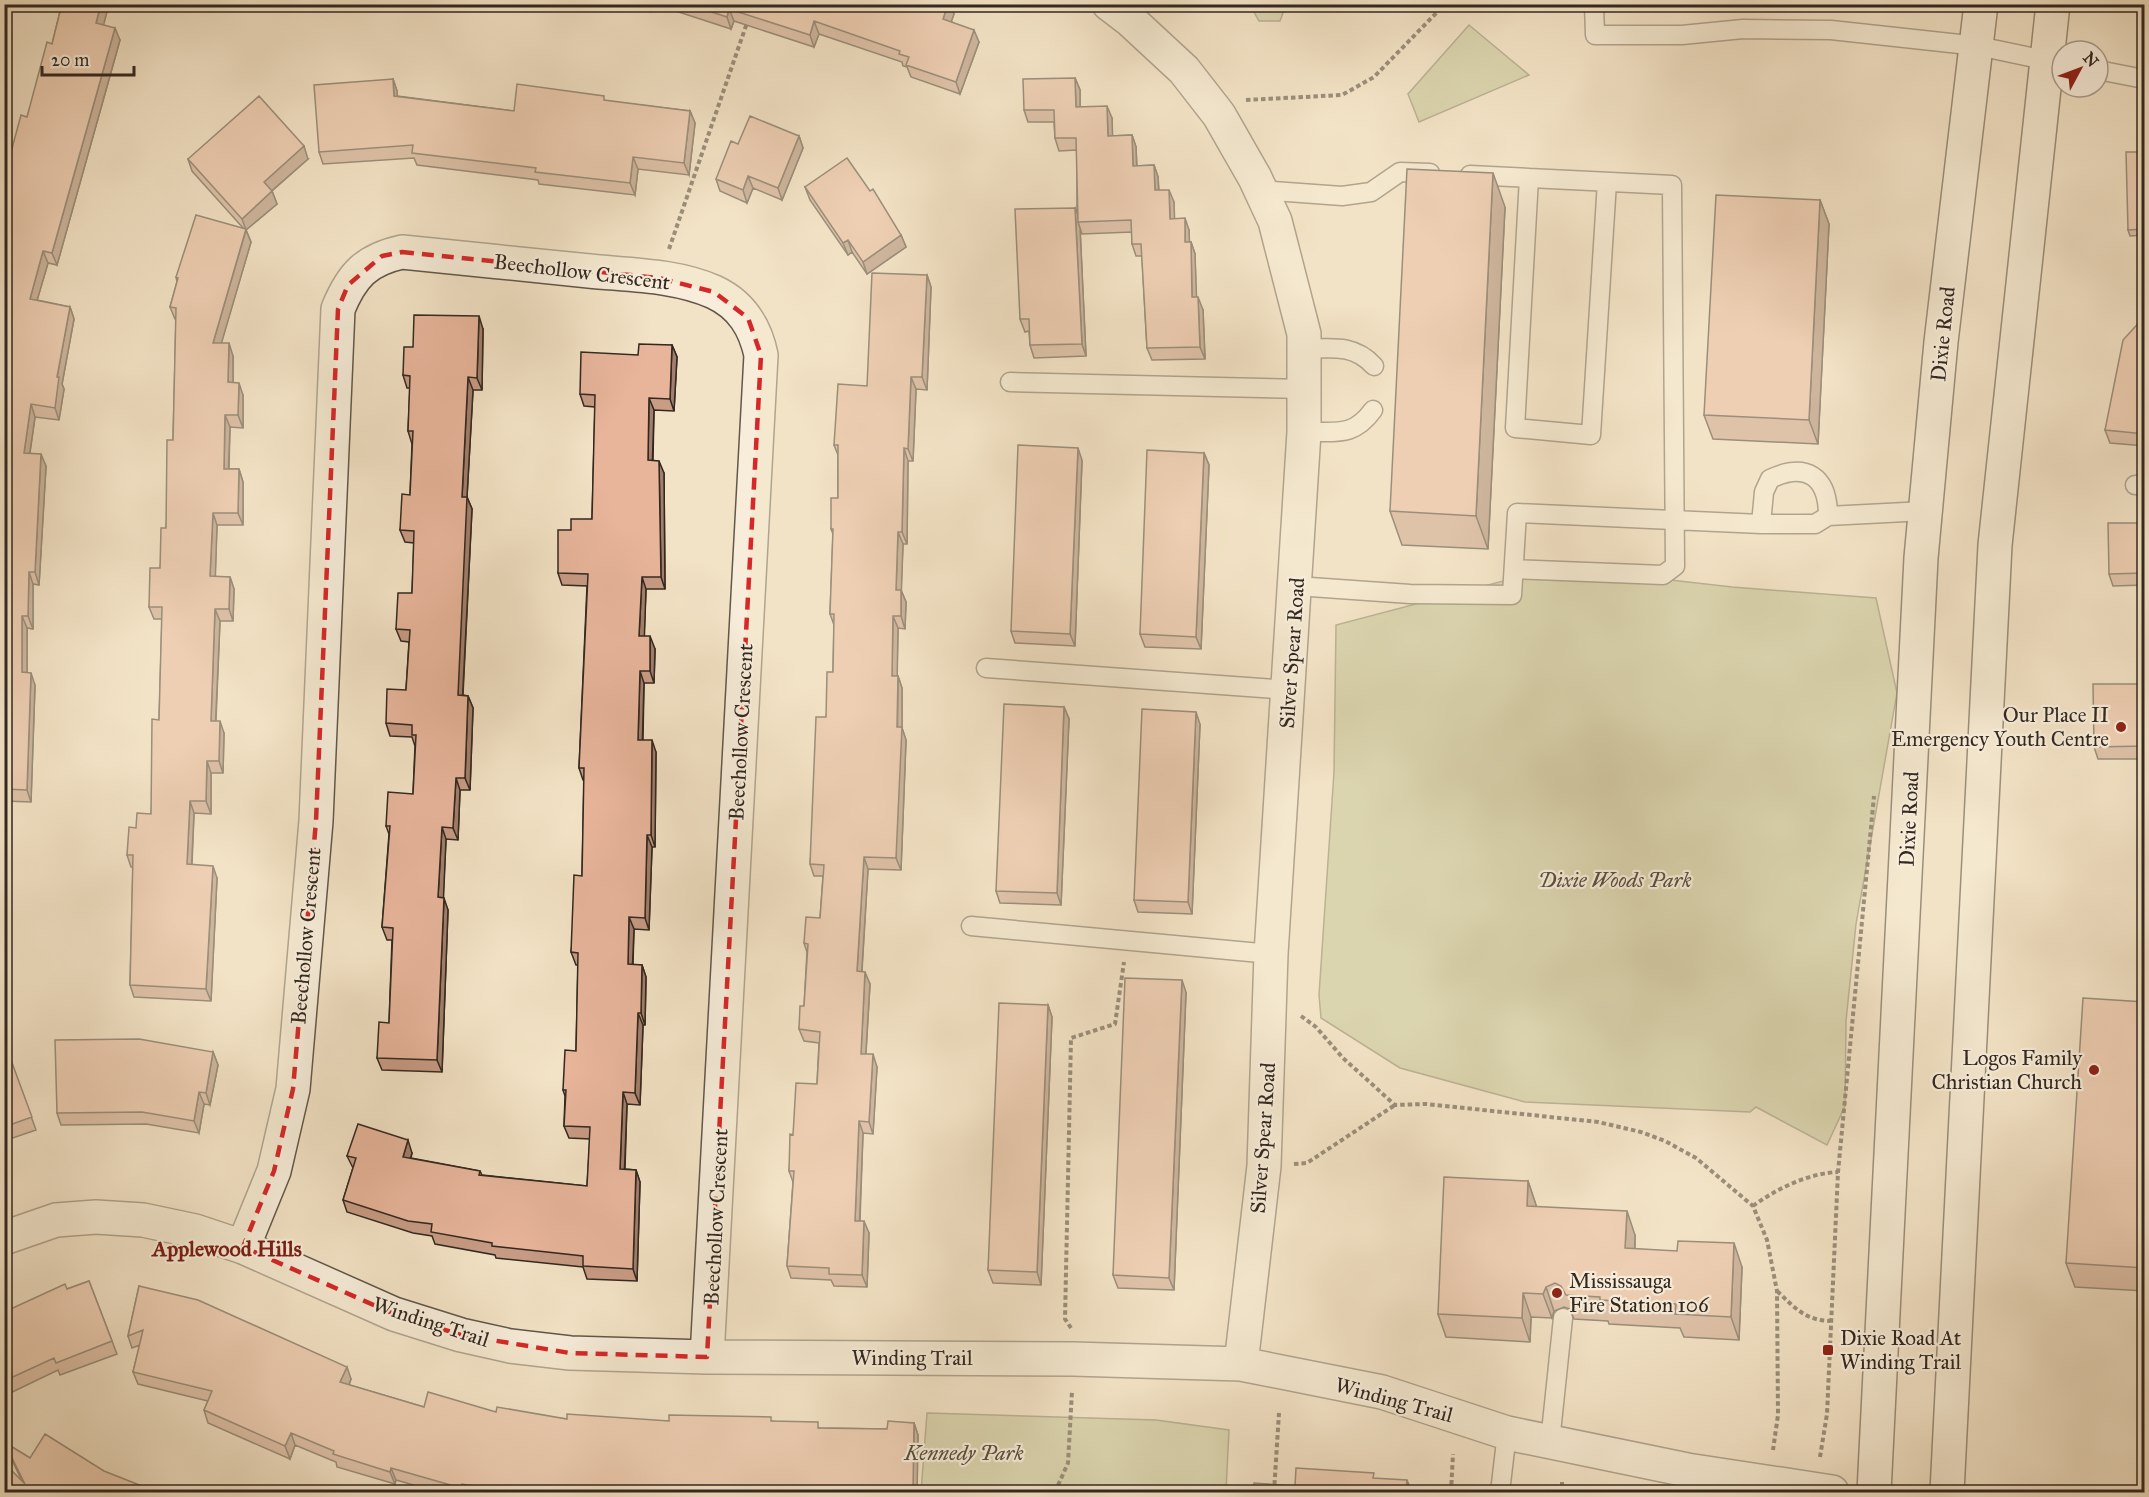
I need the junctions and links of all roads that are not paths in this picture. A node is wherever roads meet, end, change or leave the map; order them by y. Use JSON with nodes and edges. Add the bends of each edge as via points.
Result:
{"nodes":[{"id":1,"x":1594,"y":4,"type":"edge"},
{"id":2,"x":1981,"y":4,"type":"edge"},
{"id":3,"x":2054,"y":4,"type":"edge"},
{"id":4,"x":1126,"y":10,"type":"edge"},
{"id":5,"x":2055,"y":39,"type":"edge"},
{"id":6,"x":1978,"y":46,"type":"junction"},
{"id":7,"x":2050,"y":61,"type":"edge"},
{"id":8,"x":2110,"y":72,"type":"edge"},
{"id":9,"x":2145,"y":79,"type":"edge"},
{"id":10,"x":2050,"y":99,"type":"edge"},
{"id":11,"x":1529,"y":178,"type":"junction"},
{"id":12,"x":1607,"y":182,"type":"junction"},
{"id":13,"x":1261,"y":190,"type":"junction"},
{"id":14,"x":1304,"y":349,"type":"junction"},
{"id":15,"x":1374,"y":366,"type":"dead end"},
{"id":16,"x":1010,"y":382,"type":"dead end"},
{"id":17,"x":1306,"y":389,"type":"junction"},
{"id":18,"x":1373,"y":410,"type":"dead end"},
{"id":19,"x":1304,"y":432,"type":"junction"},
{"id":20,"x":1925,"y":511,"type":"junction"},
{"id":21,"x":1828,"y":516,"type":"junction"},
{"id":22,"x":1675,"y":522,"type":"junction"},
{"id":23,"x":1761,"y":524,"type":"junction"},
{"id":24,"x":1514,"y":569,"type":"junction"},
{"id":25,"x":1296,"y":586,"type":"junction"},
{"id":26,"x":986,"y":668,"type":"dead end"},
{"id":27,"x":1290,"y":690,"type":"junction"},
{"id":28,"x":971,"y":926,"type":"dead end"},
{"id":29,"x":1271,"y":954,"type":"junction"},
{"id":30,"x":4,"y":1238,"type":"edge"},
{"id":31,"x":243,"y":1247,"type":"junction"},
{"id":32,"x":1563,"y":1318,"type":"edge"},
{"id":33,"x":707,"y":1357,"type":"junction"},
{"id":34,"x":1241,"y":1364,"type":"junction"},
{"id":35,"x":1507,"y":1433,"type":"junction"},
{"id":36,"x":1550,"y":1442,"type":"junction"},
{"id":37,"x":1500,"y":1492,"type":"edge"},
{"id":38,"x":1832,"y":1492,"type":"edge"},
{"id":39,"x":1874,"y":1492,"type":"edge"},
{"id":40,"x":1947,"y":1492,"type":"edge"}],
"edges":[{"from":1,"to":6,"type":"lane","via":[[1595,35],[1831,30]]},
{"from":2,"to":6,"type":"street","name":"Dixie Road"},
{"from":3,"to":5,"type":"street"},
{"from":4,"to":13,"type":"street","name":"Silver Spear Road","via":[[1184,70],[1219,115]]},
{"from":6,"to":7,"type":"lane"},
{"from":6,"to":20,"type":"street","name":"Dixie Road","via":[[1941,342]]},
{"from":8,"to":9,"type":"lane"},
{"from":10,"to":40,"type":"street","via":[[1995,544]]},
{"from":11,"to":12,"type":"lane"},
{"from":11,"to":12,"type":"lane","via":[[1515,428],[1591,435]]},
{"from":11,"to":13,"type":"lane","via":[[1400,172],[1371,192],[1342,196]]},
{"from":12,"to":22,"type":"lane","via":[[1672,185]]},
{"from":13,"to":14,"type":"street","name":"Silver Spear Road","via":[[1275,221]]},
{"from":14,"to":15,"type":"lane","via":[[1346,347]]},
{"from":14,"to":17,"type":"street","name":"Silver Spear Road"},
{"from":16,"to":17,"type":"lane"},
{"from":17,"to":19,"type":"street","name":"Silver Spear Road"},
{"from":18,"to":19,"type":"lane","via":[[1362,425],[1347,431]]},
{"from":19,"to":25,"type":"street","name":"Silver Spear Road"},
{"from":20,"to":21,"type":"lane"},
{"from":20,"to":39,"type":"street","name":"Dixie Road"},
{"from":21,"to":23,"type":"lane","via":[[1815,524]]},
{"from":21,"to":23,"type":"lane","via":[[1828,496],[1821,484],[1807,473],[1786,472],[1770,479],[1764,492]]},
{"from":22,"to":23,"type":"lane"},
{"from":22,"to":24,"type":"lane","via":[[1676,566],[1663,575]]},
{"from":22,"to":24,"type":"lane","via":[[1517,513]]},
{"from":24,"to":25,"type":"lane","via":[[1512,595],[1410,594]]},
{"from":25,"to":27,"type":"street","name":"Silver Spear Road"},
{"from":26,"to":27,"type":"lane"},
{"from":27,"to":29,"type":"street","name":"Silver Spear Road"},
{"from":28,"to":29,"type":"lane"},
{"from":29,"to":34,"type":"street","name":"Silver Spear Road","via":[[1264,1166]]},
{"from":30,"to":31,"type":"street","name":"Winding Trail","via":[[56,1220],[96,1216],[143,1220]]},
{"from":31,"to":33,"type":"street","name":"Winding Trail","via":[[394,1314],[461,1335],[570,1353]]},
{"from":31,"to":33,"type":"street","name":"Beechollow Crescent","via":[[274,1171],[293,1089],[316,821],[338,309],[348,285],[363,268],[382,256],[402,252],[658,278],[714,292],[732,304],[748,318],[761,355]]},
{"from":32,"to":36,"type":"lane"},
{"from":33,"to":34,"type":"street","name":"Winding Trail"},
{"from":34,"to":35,"type":"street","name":"Winding Trail","via":[[1382,1392]]},
{"from":35,"to":36,"type":"street","name":"Winding Trail"},
{"from":35,"to":37,"type":"lane"},
{"from":36,"to":38,"type":"street","name":"Winding Trail","via":[[1687,1470]]}]}
